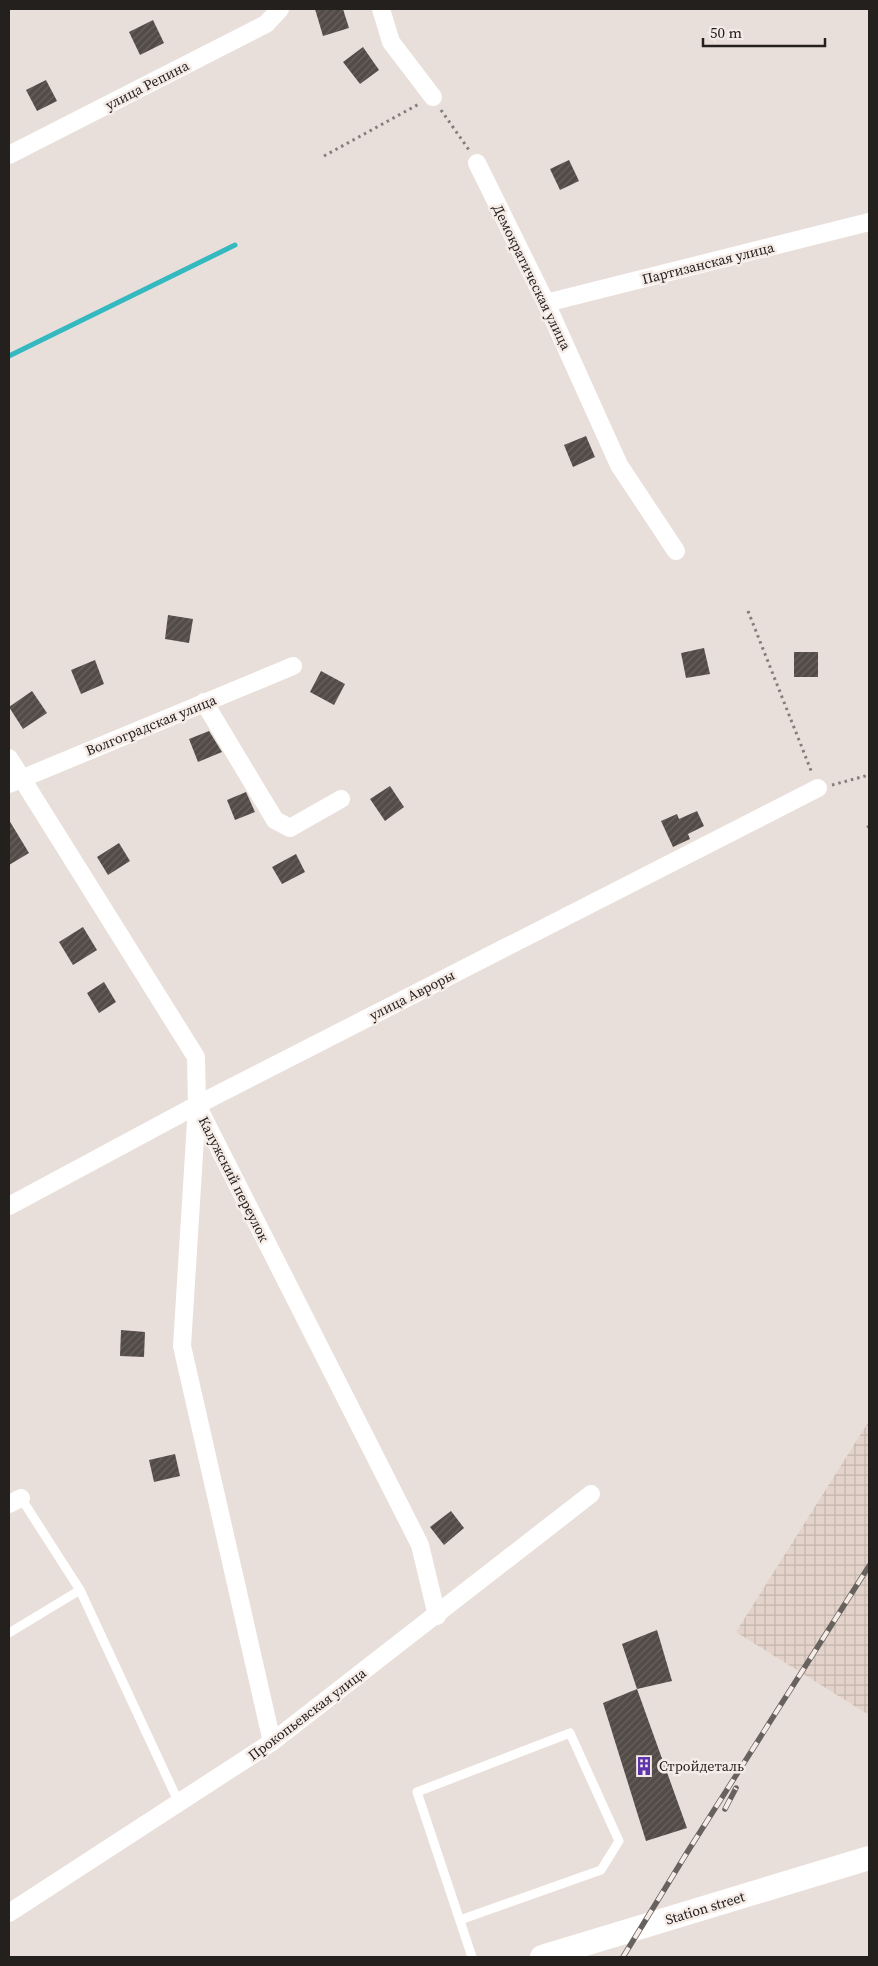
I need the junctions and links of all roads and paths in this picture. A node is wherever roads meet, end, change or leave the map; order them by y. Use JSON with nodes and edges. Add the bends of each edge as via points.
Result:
{"nodes":[{"id":1,"x":280,"y":9,"type":"edge"},
{"id":2,"x":381,"y":9,"type":"edge"},
{"id":3,"x":433,"y":97,"type":"junction"},
{"id":4,"x":9,"y":155,"type":"edge"},
{"id":5,"x":324,"y":156,"type":"dead end"},
{"id":6,"x":477,"y":163,"type":"joint"},
{"id":7,"x":869,"y":222,"type":"edge"},
{"id":8,"x":546,"y":303,"type":"junction"},
{"id":9,"x":676,"y":550,"type":"dead end"},
{"id":10,"x":748,"y":611,"type":"dead end"},
{"id":11,"x":293,"y":666,"type":"dead end"},
{"id":12,"x":204,"y":702,"type":"junction"},
{"id":13,"x":9,"y":758,"type":"edge"},
{"id":14,"x":869,"y":775,"type":"edge"},
{"id":15,"x":15,"y":781,"type":"edge"},
{"id":16,"x":818,"y":788,"type":"junction"},
{"id":17,"x":342,"y":799,"type":"dead end"},
{"id":18,"x":869,"y":826,"type":"edge"},
{"id":19,"x":869,"y":830,"type":"edge"},
{"id":20,"x":197,"y":1105,"type":"junction"},
{"id":21,"x":9,"y":1206,"type":"edge"},
{"id":22,"x":591,"y":1494,"type":"dead end"},
{"id":23,"x":15,"y":1501,"type":"edge"},
{"id":24,"x":80,"y":1590,"type":"junction"},
{"id":25,"x":437,"y":1616,"type":"junction"},
{"id":26,"x":9,"y":1634,"type":"edge"},
{"id":27,"x":272,"y":1742,"type":"junction"},
{"id":28,"x":178,"y":1803,"type":"junction"},
{"id":29,"x":869,"y":1858,"type":"edge"},
{"id":30,"x":9,"y":1913,"type":"edge"},
{"id":31,"x":460,"y":1920,"type":"junction"},
{"id":32,"x":472,"y":1957,"type":"edge"},
{"id":33,"x":542,"y":1957,"type":"edge"}],
"edges":[{"from":1,"to":4,"type":"street","name":"улица Репина","via":[[266,24]]},
{"from":2,"to":3,"type":"street","via":[[391,42]]},
{"from":3,"to":5,"type":"path"},
{"from":3,"to":6,"type":"path"},
{"from":6,"to":8,"type":"street","name":"Демократическая улица"},
{"from":7,"to":8,"type":"street","name":"Партизанская улица"},
{"from":8,"to":9,"type":"street","name":"Демократическая улица","via":[[619,465]]},
{"from":10,"to":16,"type":"path"},
{"from":11,"to":12,"type":"street","name":"Волгоградская улица"},
{"from":12,"to":15,"type":"street","name":"Волгоградская улица"},
{"from":12,"to":17,"type":"street","via":[[275,820],[290,828]]},
{"from":13,"to":15,"type":"street","name":"Калужский переулок"},
{"from":14,"to":16,"type":"path"},
{"from":15,"to":20,"type":"street","name":"Калужский переулок","via":[[196,1057]]},
{"from":16,"to":20,"type":"street","name":"улица Авроры"},
{"from":18,"to":19,"type":"path"},
{"from":20,"to":21,"type":"street","name":"улица Авроры"},
{"from":20,"to":25,"type":"street","name":"Калужский переулок","via":[[420,1546]]},
{"from":20,"to":27,"type":"street","via":[[182,1346]]},
{"from":22,"to":25,"type":"street","name":"Прокопьевская улица"},
{"from":23,"to":24,"type":"lane"},
{"from":24,"to":26,"type":"lane"},
{"from":24,"to":28,"type":"lane"},
{"from":25,"to":27,"type":"street","name":"Прокопьевская улица"},
{"from":27,"to":28,"type":"street","name":"Прокопьевская улица"},
{"from":28,"to":30,"type":"street","name":"Прокопьевская улица"},
{"from":29,"to":33,"type":"main road","name":"Station street"},
{"from":31,"to":31,"type":"lane","via":[[417,1792],[570,1733],[619,1841],[601,1870]]},
{"from":31,"to":32,"type":"lane"}]}
